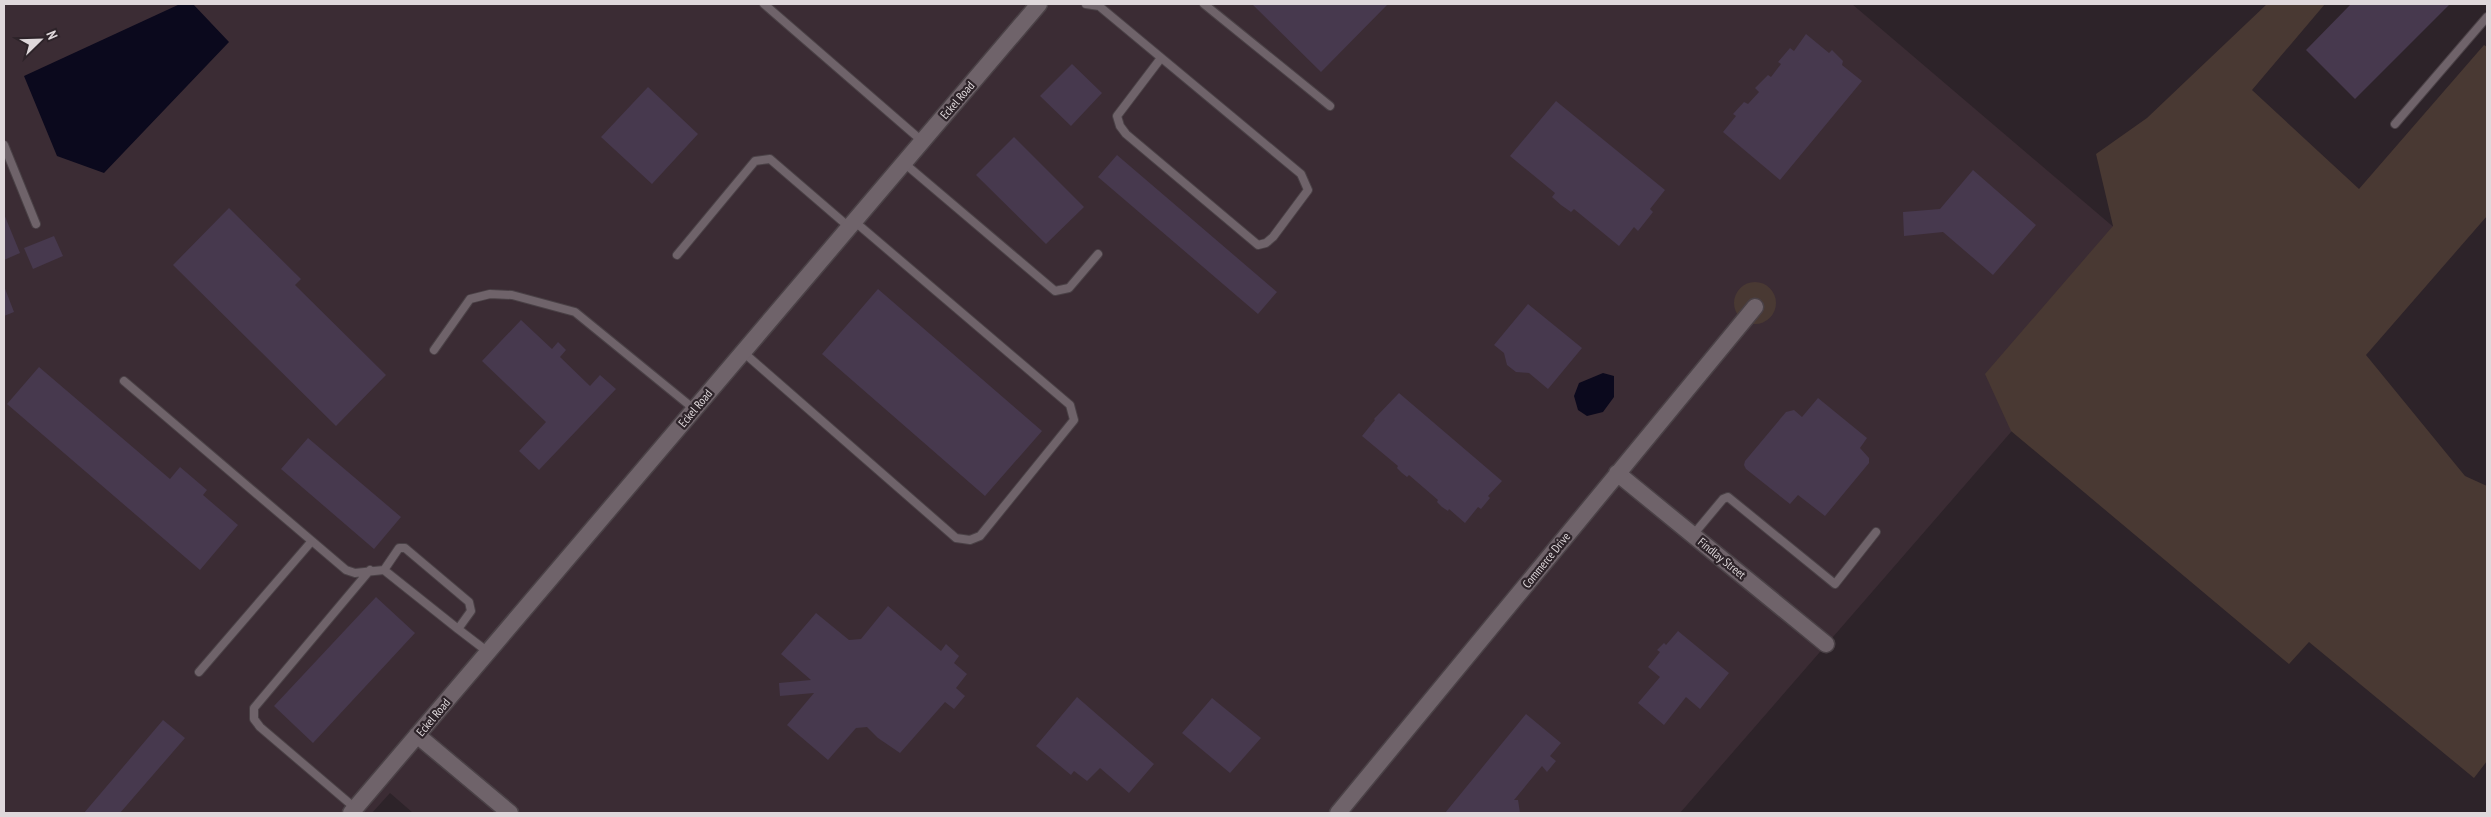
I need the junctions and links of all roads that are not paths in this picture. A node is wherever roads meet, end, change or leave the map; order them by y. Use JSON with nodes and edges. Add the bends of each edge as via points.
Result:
{"nodes":[{"id":1,"x":764,"y":4,"type":"edge"},
{"id":2,"x":1039,"y":4,"type":"edge"},
{"id":3,"x":1086,"y":4,"type":"edge"},
{"id":4,"x":1204,"y":4,"type":"edge"},
{"id":5,"x":2487,"y":17,"type":"edge"},
{"id":6,"x":1161,"y":58,"type":"junction"},
{"id":7,"x":1330,"y":106,"type":"dead end"},
{"id":8,"x":2395,"y":124,"type":"dead end"},
{"id":9,"x":922,"y":141,"type":"junction"},
{"id":10,"x":4,"y":145,"type":"edge"},
{"id":11,"x":904,"y":162,"type":"junction"},
{"id":12,"x":36,"y":224,"type":"dead end"},
{"id":13,"x":851,"y":224,"type":"junction"},
{"id":14,"x":1098,"y":254,"type":"dead end"},
{"id":15,"x":677,"y":255,"type":"dead end"},
{"id":16,"x":1755,"y":307,"type":"dead end"},
{"id":17,"x":434,"y":350,"type":"dead end"},
{"id":18,"x":743,"y":352,"type":"junction"},
{"id":19,"x":124,"y":381,"type":"dead end"},
{"id":20,"x":694,"y":409,"type":"junction"},
{"id":21,"x":1617,"y":473,"type":"junction"},
{"id":22,"x":1876,"y":532,"type":"dead end"},
{"id":23,"x":1693,"y":535,"type":"junction"},
{"id":24,"x":311,"y":542,"type":"junction"},
{"id":25,"x":370,"y":570,"type":"junction"},
{"id":26,"x":384,"y":570,"type":"junction"},
{"id":27,"x":458,"y":629,"type":"junction"},
{"id":28,"x":1826,"y":644,"type":"dead end"},
{"id":29,"x":488,"y":652,"type":"junction"},
{"id":30,"x":199,"y":672,"type":"dead end"},
{"id":31,"x":417,"y":735,"type":"junction"},
{"id":32,"x":353,"y":811,"type":"edge"},
{"id":33,"x":510,"y":813,"type":"edge"},
{"id":34,"x":1338,"y":813,"type":"edge"}],
"edges":[{"from":1,"to":9,"type":"lane"},
{"from":2,"to":9,"type":"street","name":"Eckel Road"},
{"from":3,"to":6,"type":"lane","via":[[1099,6]]},
{"from":4,"to":7,"type":"lane"},
{"from":5,"to":8,"type":"lane"},
{"from":6,"to":6,"type":"lane","via":[[1301,174],[1308,190],[1266,243],[1258,244],[1120,126],[1117,116]]},
{"from":9,"to":11,"type":"street","name":"Eckel Road"},
{"from":10,"to":12,"type":"lane"},
{"from":11,"to":13,"type":"street","name":"Eckel Road"},
{"from":11,"to":14,"type":"lane","via":[[1055,291],[1069,288]]},
{"from":13,"to":15,"type":"lane","via":[[770,159],[762,158],[755,161]]},
{"from":13,"to":18,"type":"street","name":"Eckel Road"},
{"from":13,"to":18,"type":"lane","via":[[1070,405],[1074,420],[980,536],[970,540],[956,538]]},
{"from":16,"to":21,"type":"street","name":"Commerce Drive"},
{"from":17,"to":20,"type":"lane","via":[[470,298],[490,294],[512,295],[575,312]]},
{"from":18,"to":20,"type":"street","name":"Eckel Road"},
{"from":19,"to":24,"type":"lane"},
{"from":20,"to":29,"type":"street","name":"Eckel Road"},
{"from":21,"to":23,"type":"street","name":"Findlay Street"},
{"from":21,"to":34,"type":"street","name":"Commerce Drive"},
{"from":22,"to":23,"type":"lane","via":[[1835,584],[1728,497]]},
{"from":23,"to":28,"type":"street","name":"Findlay Street"},
{"from":24,"to":25,"type":"lane","via":[[346,570],[355,573]]},
{"from":24,"to":30,"type":"lane"},
{"from":25,"to":26,"type":"lane"},
{"from":25,"to":32,"type":"lane","via":[[254,708],[254,719],[260,727]]},
{"from":26,"to":27,"type":"lane"},
{"from":26,"to":27,"type":"lane","via":[[399,548],[405,548],[472,606]]},
{"from":27,"to":29,"type":"lane"},
{"from":29,"to":31,"type":"street","name":"Eckel Road"},
{"from":31,"to":32,"type":"street","name":"Eckel Road"},
{"from":31,"to":33,"type":"street"}]}
